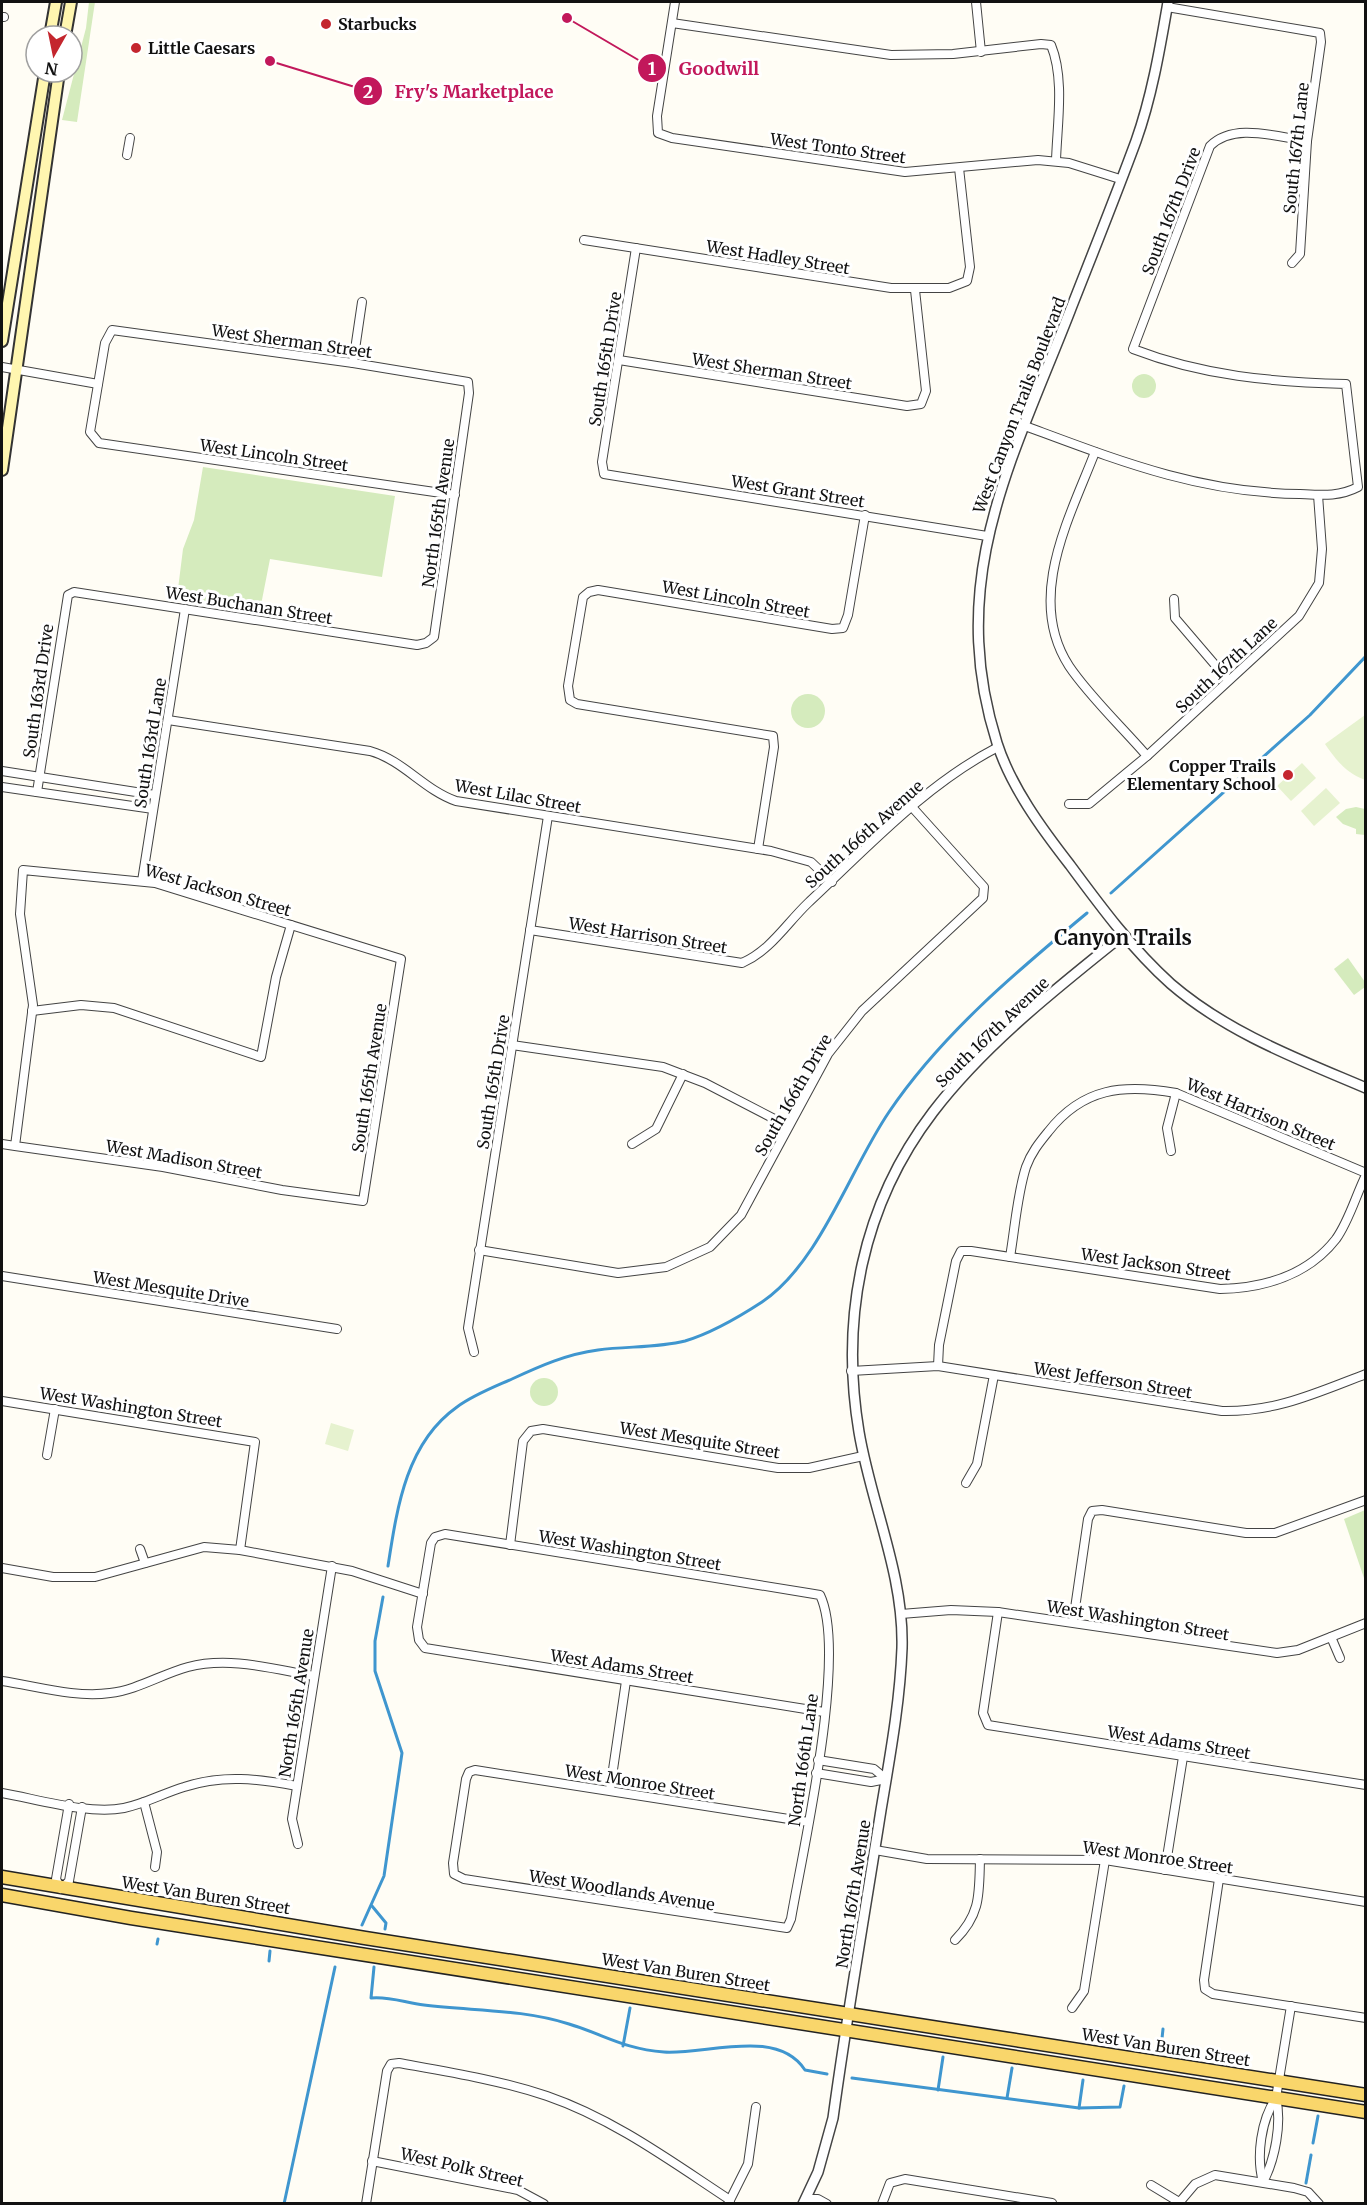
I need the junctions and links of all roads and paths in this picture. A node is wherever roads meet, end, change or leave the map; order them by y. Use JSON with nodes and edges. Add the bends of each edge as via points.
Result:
{"nodes":[{"id":1,"x":56,"y":2,"type":"edge"},
{"id":2,"x":71,"y":2,"type":"edge"},
{"id":3,"x":675,"y":2,"type":"edge"},
{"id":4,"x":976,"y":2,"type":"edge"},
{"id":5,"x":1167,"y":4,"type":"edge"},
{"id":6,"x":672,"y":22,"type":"junction"},
{"id":7,"x":52,"y":24,"type":"edge"},
{"id":8,"x":67,"y":24,"type":"edge"},
{"id":9,"x":981,"y":52,"type":"junction"},
{"id":10,"x":43,"y":84,"type":"edge"},
{"id":11,"x":57,"y":84,"type":"edge"},
{"id":12,"x":130,"y":138,"type":"dead end"},
{"id":13,"x":1307,"y":141,"type":"junction"},
{"id":14,"x":127,"y":155,"type":"dead end"},
{"id":15,"x":1056,"y":161,"type":"junction"},
{"id":16,"x":959,"y":168,"type":"junction"},
{"id":17,"x":1120,"y":179,"type":"junction"},
{"id":18,"x":584,"y":240,"type":"dead end"},
{"id":19,"x":636,"y":248,"type":"junction"},
{"id":20,"x":1292,"y":263,"type":"dead end"},
{"id":21,"x":915,"y":290,"type":"junction"},
{"id":22,"x":362,"y":302,"type":"dead end"},
{"id":23,"x":2,"y":341,"type":"edge"},
{"id":24,"x":619,"y":360,"type":"junction"},
{"id":25,"x":353,"y":363,"type":"junction"},
{"id":26,"x":2,"y":367,"type":"edge"},
{"id":27,"x":15,"y":370,"type":"junction"},
{"id":28,"x":468,"y":382,"type":"joint"},
{"id":29,"x":98,"y":384,"type":"junction"},
{"id":30,"x":1024,"y":426,"type":"junction"},
{"id":31,"x":1095,"y":452,"type":"junction"},
{"id":32,"x":2,"y":470,"type":"edge"},
{"id":33,"x":604,"y":474,"type":"joint"},
{"id":34,"x":454,"y":495,"type":"junction"},
{"id":35,"x":1318,"y":495,"type":"junction"},
{"id":36,"x":865,"y":515,"type":"junction"},
{"id":37,"x":987,"y":536,"type":"junction"},
{"id":38,"x":68,"y":595,"type":"joint"},
{"id":39,"x":1173,"y":599,"type":"dead end"},
{"id":40,"x":185,"y":609,"type":"junction"},
{"id":41,"x":426,"y":643,"type":"joint"},
{"id":42,"x":1228,"y":680,"type":"junction"},
{"id":43,"x":168,"y":720,"type":"junction"},
{"id":44,"x":998,"y":747,"type":"junction"},
{"id":45,"x":1147,"y":756,"type":"junction"},
{"id":46,"x":2,"y":771,"type":"edge"},
{"id":47,"x":39,"y":777,"type":"junction"},
{"id":48,"x":2,"y":788,"type":"edge"},
{"id":49,"x":36,"y":792,"type":"junction"},
{"id":50,"x":155,"y":795,"type":"junction"},
{"id":51,"x":1069,"y":804,"type":"dead end"},
{"id":52,"x":912,"y":807,"type":"junction"},
{"id":53,"x":153,"y":809,"type":"junction"},
{"id":54,"x":548,"y":816,"type":"junction"},
{"id":55,"x":758,"y":849,"type":"junction"},
{"id":56,"x":142,"y":881,"type":"junction"},
{"id":57,"x":832,"y":882,"type":"junction"},
{"id":58,"x":291,"y":925,"type":"junction"},
{"id":59,"x":530,"y":930,"type":"junction"},
{"id":60,"x":1123,"y":935,"type":"junction"},
{"id":61,"x":760,"y":955,"type":"joint"},
{"id":62,"x":401,"y":959,"type":"joint"},
{"id":63,"x":32,"y":1011,"type":"junction"},
{"id":64,"x":512,"y":1045,"type":"junction"},
{"id":65,"x":683,"y":1074,"type":"junction"},
{"id":66,"x":1365,"y":1088,"type":"edge"},
{"id":67,"x":1176,"y":1093,"type":"junction"},
{"id":68,"x":788,"y":1126,"type":"junction"},
{"id":69,"x":2,"y":1144,"type":"edge"},
{"id":70,"x":632,"y":1144,"type":"dead end"},
{"id":71,"x":15,"y":1146,"type":"junction"},
{"id":72,"x":1171,"y":1151,"type":"dead end"},
{"id":73,"x":1365,"y":1174,"type":"edge"},
{"id":74,"x":363,"y":1201,"type":"joint"},
{"id":75,"x":479,"y":1250,"type":"junction"},
{"id":76,"x":1010,"y":1257,"type":"junction"},
{"id":77,"x":2,"y":1276,"type":"edge"},
{"id":78,"x":337,"y":1329,"type":"dead end"},
{"id":79,"x":474,"y":1352,"type":"dead end"},
{"id":80,"x":938,"y":1366,"type":"junction"},
{"id":81,"x":851,"y":1371,"type":"junction"},
{"id":82,"x":1365,"y":1374,"type":"edge"},
{"id":83,"x":994,"y":1375,"type":"junction"},
{"id":84,"x":2,"y":1401,"type":"edge"},
{"id":85,"x":55,"y":1409,"type":"junction"},
{"id":86,"x":47,"y":1455,"type":"dead end"},
{"id":87,"x":863,"y":1456,"type":"junction"},
{"id":88,"x":966,"y":1483,"type":"dead end"},
{"id":89,"x":1365,"y":1500,"type":"edge"},
{"id":90,"x":510,"y":1545,"type":"junction"},
{"id":91,"x":140,"y":1549,"type":"dead end"},
{"id":92,"x":240,"y":1550,"type":"junction"},
{"id":93,"x":145,"y":1563,"type":"junction"},
{"id":94,"x":332,"y":1566,"type":"junction"},
{"id":95,"x":2,"y":1568,"type":"edge"},
{"id":96,"x":897,"y":1585,"type":"joint"},
{"id":97,"x":423,"y":1594,"type":"junction"},
{"id":98,"x":820,"y":1595,"type":"joint"},
{"id":99,"x":998,"y":1612,"type":"junction"},
{"id":100,"x":901,"y":1614,"type":"junction"},
{"id":101,"x":1073,"y":1622,"type":"junction"},
{"id":102,"x":1365,"y":1623,"type":"edge"},
{"id":103,"x":1331,"y":1637,"type":"junction"},
{"id":104,"x":1340,"y":1658,"type":"dead end"},
{"id":105,"x":314,"y":1676,"type":"junction"},
{"id":106,"x":2,"y":1681,"type":"edge"},
{"id":107,"x":626,"y":1681,"type":"junction"},
{"id":108,"x":824,"y":1712,"type":"junction"},
{"id":109,"x":1184,"y":1757,"type":"junction"},
{"id":110,"x":818,"y":1760,"type":"junction"},
{"id":111,"x":816,"y":1773,"type":"junction"},
{"id":112,"x":886,"y":1779,"type":"junction"},
{"id":113,"x":1365,"y":1785,"type":"edge"},
{"id":114,"x":297,"y":1786,"type":"junction"},
{"id":115,"x":610,"y":1791,"type":"junction"},
{"id":116,"x":2,"y":1793,"type":"edge"},
{"id":117,"x":144,"y":1802,"type":"junction"},
{"id":118,"x":69,"y":1804,"type":"junction"},
{"id":119,"x":82,"y":1807,"type":"junction"},
{"id":120,"x":808,"y":1822,"type":"junction"},
{"id":121,"x":298,"y":1844,"type":"dead end"},
{"id":122,"x":875,"y":1850,"type":"junction"},
{"id":123,"x":980,"y":1859,"type":"junction"},
{"id":124,"x":1106,"y":1860,"type":"junction"},
{"id":125,"x":155,"y":1867,"type":"dead end"},
{"id":126,"x":1165,"y":1870,"type":"junction"},
{"id":127,"x":454,"y":1874,"type":"joint"},
{"id":128,"x":2,"y":1877,"type":"edge"},
{"id":129,"x":1219,"y":1879,"type":"junction"},
{"id":130,"x":61,"y":1889,"type":"junction"},
{"id":131,"x":2,"y":1895,"type":"edge"},
{"id":132,"x":1365,"y":1902,"type":"edge"},
{"id":133,"x":58,"y":1906,"type":"junction"},
{"id":134,"x":787,"y":1928,"type":"joint"},
{"id":135,"x":380,"y":1940,"type":"junction"},
{"id":136,"x":955,"y":1941,"type":"dead end"},
{"id":137,"x":294,"y":1944,"type":"junction"},
{"id":138,"x":1291,"y":2006,"type":"junction"},
{"id":139,"x":1072,"y":2008,"type":"dead end"},
{"id":140,"x":849,"y":2014,"type":"junction"},
{"id":141,"x":1365,"y":2018,"type":"edge"},
{"id":142,"x":846,"y":2030,"type":"junction"},
{"id":143,"x":1279,"y":2081,"type":"junction"},
{"id":144,"x":1365,"y":2095,"type":"edge"},
{"id":145,"x":1276,"y":2098,"type":"junction"},
{"id":146,"x":756,"y":2107,"type":"dead end"},
{"id":147,"x":1365,"y":2112,"type":"edge"},
{"id":148,"x":372,"y":2161,"type":"junction"},
{"id":149,"x":1263,"y":2182,"type":"junction"},
{"id":150,"x":1151,"y":2185,"type":"dead end"},
{"id":151,"x":729,"y":2202,"type":"edge"},
{"id":152,"x":806,"y":2202,"type":"edge"},
{"id":153,"x":1052,"y":2203,"type":"edge"},
{"id":154,"x":1178,"y":2203,"type":"edge"},
{"id":155,"x":366,"y":2204,"type":"edge"},
{"id":156,"x":544,"y":2204,"type":"edge"},
{"id":157,"x":827,"y":2204,"type":"edge"},
{"id":158,"x":882,"y":2204,"type":"edge"},
{"id":159,"x":1319,"y":2204,"type":"edge"}],
"edges":[{"from":1,"to":7,"type":"main road"},
{"from":2,"to":8,"type":"main road"},
{"from":3,"to":6,"type":"street"},
{"from":4,"to":9,"type":"street"},
{"from":5,"to":13,"type":"street","name":"South 167th Lane","via":[[1320,33]]},
{"from":5,"to":17,"type":"street","name":"West Canyon Trails Boulevard","via":[[1148,100]]},
{"from":6,"to":9,"type":"street","via":[[891,55]]},
{"from":6,"to":16,"type":"street","name":"West Tonto Street","via":[[657,116],[658,132],[672,138],[876,169],[905,172]]},
{"from":9,"to":15,"type":"street","via":[[1051,45],[1058,91]]},
{"from":10,"to":23,"type":"main road"},
{"from":11,"to":27,"type":"main road"},
{"from":12,"to":14,"type":"street"},
{"from":13,"to":20,"type":"street","name":"South 167th Lane","via":[[1300,254]]},
{"from":13,"to":35,"type":"street","name":"South 167th Drive","via":[[1234,132],[1219,137],[1210,146],[1133,349],[1220,375],[1285,383],[1346,384],[1358,488],[1344,495]]},
{"from":15,"to":16,"type":"street","name":"West Tonto Street","via":[[1012,161]]},
{"from":15,"to":17,"type":"street","name":"West Tonto Street"},
{"from":16,"to":21,"type":"street","name":"West Hadley Street","via":[[970,267],[967,281],[949,288]]},
{"from":17,"to":30,"type":"street","name":"West Canyon Trails Boulevard"},
{"from":18,"to":19,"type":"street","name":"West Hadley Street"},
{"from":19,"to":21,"type":"street","name":"West Hadley Street"},
{"from":19,"to":24,"type":"street","name":"South 165th Drive"},
{"from":21,"to":24,"type":"street","name":"West Sherman Street","via":[[926,392],[921,404],[907,406]]},
{"from":22,"to":25,"type":"street"},
{"from":24,"to":33,"type":"street","name":"South 165th Drive","via":[[602,462]]},
{"from":25,"to":28,"type":"street","name":"West Sherman Street"},
{"from":25,"to":29,"type":"street","name":"West Sherman Street","via":[[112,330],[105,343]]},
{"from":26,"to":27,"type":"street"},
{"from":27,"to":29,"type":"street"},
{"from":27,"to":32,"type":"main road"},
{"from":28,"to":34,"type":"street","name":"North 165th Avenue","via":[[470,393]]},
{"from":29,"to":34,"type":"street","name":"West Lincoln Street","via":[[90,432],[99,443]]},
{"from":30,"to":31,"type":"street"},
{"from":30,"to":37,"type":"street","name":"West Canyon Trails Boulevard"},
{"from":31,"to":35,"type":"street","via":[[1196,484]]},
{"from":31,"to":45,"type":"street","via":[[1055,558],[1051,588],[1054,627],[1069,666]]},
{"from":33,"to":36,"type":"street","name":"West Grant Street"},
{"from":34,"to":41,"type":"street","name":"North 165th Avenue","via":[[434,637]]},
{"from":35,"to":42,"type":"street","name":"South 167th Lane","via":[[1323,549],[1319,583],[1299,616]]},
{"from":36,"to":37,"type":"street","name":"West Grant Street"},
{"from":36,"to":55,"type":"street","name":"West Lincoln Street","via":[[843,628],[598,590],[583,597],[568,686],[570,700],[773,736]]},
{"from":37,"to":44,"type":"street","name":"West Canyon Trails Boulevard","via":[[978,595],[978,650]]},
{"from":38,"to":40,"type":"street","name":"West Buchanan Street","via":[[74,592]]},
{"from":38,"to":47,"type":"street","name":"South 163rd Drive"},
{"from":39,"to":42,"type":"street","via":[[1175,618]]},
{"from":40,"to":41,"type":"street","name":"West Buchanan Street","via":[[417,645]]},
{"from":40,"to":43,"type":"street","name":"South 163rd Lane"},
{"from":42,"to":45,"type":"street","name":"South 167th Lane"},
{"from":43,"to":50,"type":"street","name":"South 163rd Lane"},
{"from":43,"to":54,"type":"street","name":"West Lilac Street","via":[[370,751],[386,756],[437,794],[492,808]]},
{"from":44,"to":52,"type":"street","name":"South 166th Avenue","via":[[961,767]]},
{"from":44,"to":60,"type":"street","name":"West Canyon Trails Boulevard","via":[[1040,825]]},
{"from":45,"to":51,"type":"street","name":"South 167th Lane","via":[[1089,804]]},
{"from":46,"to":47,"type":"street"},
{"from":47,"to":49,"type":"street","name":"South 163rd Drive"},
{"from":47,"to":50,"type":"street"},
{"from":48,"to":49,"type":"street"},
{"from":49,"to":53,"type":"street"},
{"from":50,"to":53,"type":"street","name":"South 163rd Lane"},
{"from":52,"to":57,"type":"street","name":"South 166th Avenue"},
{"from":52,"to":68,"type":"street","name":"South 166th Drive","via":[[984,887],[983,898],[862,1011],[828,1054]]},
{"from":53,"to":56,"type":"street","name":"South 163rd Lane"},
{"from":54,"to":55,"type":"street","name":"West Lilac Street"},
{"from":54,"to":59,"type":"street","name":"South 165th Drive"},
{"from":55,"to":57,"type":"street","name":"West Lilac Street","via":[[811,862]]},
{"from":56,"to":58,"type":"street","name":"West Jackson Street"},
{"from":56,"to":63,"type":"street","name":"West Jackson Street","via":[[23,870],[20,914]]},
{"from":57,"to":61,"type":"street","name":"South 166th Avenue"},
{"from":58,"to":62,"type":"street","name":"West Jackson Street"},
{"from":58,"to":63,"type":"street","via":[[276,977],[261,1058],[114,1008],[81,1005]]},
{"from":59,"to":61,"type":"street","name":"West Harrison Street","via":[[742,963]]},
{"from":59,"to":64,"type":"street","name":"South 165th Drive"},
{"from":60,"to":66,"type":"street","name":"West Canyon Trails Boulevard","via":[[1172,984],[1222,1021]]},
{"from":60,"to":81,"type":"street","name":"South 167th Avenue","via":[[1006,1035],[953,1088],[925,1124],[894,1176],[869,1237],[855,1299]]},
{"from":62,"to":74,"type":"street","name":"South 165th Avenue"},
{"from":63,"to":71,"type":"street"},
{"from":64,"to":65,"type":"street","via":[[663,1067]]},
{"from":64,"to":75,"type":"street","name":"South 165th Drive"},
{"from":65,"to":68,"type":"street"},
{"from":65,"to":70,"type":"street","via":[[656,1129]]},
{"from":67,"to":72,"type":"street","via":[[1167,1128]]},
{"from":67,"to":73,"type":"street","name":"West Harrison Street"},
{"from":67,"to":76,"type":"street","name":"West Harrison Street","via":[[1144,1087],[1108,1090],[1068,1111],[1031,1155],[1022,1183]]},
{"from":68,"to":75,"type":"street","name":"South 166th Drive","via":[[741,1215],[710,1247],[666,1267],[618,1273]]},
{"from":69,"to":71,"type":"street","name":"West Madison Street"},
{"from":71,"to":74,"type":"street","name":"West Madison Street"},
{"from":73,"to":76,"type":"street","name":"West Jackson Street","via":[[1337,1238],[1321,1254],[1290,1276],[1248,1288],[1220,1289]]},
{"from":75,"to":79,"type":"street","name":"South 165th Drive","via":[[468,1328]]},
{"from":76,"to":80,"type":"street","name":"West Jackson Street","via":[[961,1251],[939,1345]]},
{"from":77,"to":78,"type":"street","name":"West Mesquite Drive"},
{"from":80,"to":81,"type":"street","name":"West Jefferson Street"},
{"from":80,"to":83,"type":"street","name":"West Jefferson Street"},
{"from":81,"to":87,"type":"street","name":"South 167th Avenue"},
{"from":82,"to":83,"type":"street","name":"West Jefferson Street","via":[[1281,1406],[1246,1412]]},
{"from":83,"to":88,"type":"street","via":[[977,1464]]},
{"from":84,"to":85,"type":"street","name":"West Washington Street"},
{"from":85,"to":86,"type":"street"},
{"from":85,"to":92,"type":"street","name":"West Washington Street","via":[[255,1442]]},
{"from":87,"to":90,"type":"street","name":"West Mesquite Street","via":[[809,1468],[778,1468],[543,1429],[531,1431],[523,1441]]},
{"from":87,"to":96,"type":"street","name":"South 167th Avenue"},
{"from":89,"to":101,"type":"street","via":[[1275,1533],[1246,1533],[1092,1511]]},
{"from":90,"to":97,"type":"street","name":"West Washington Street","via":[[445,1534],[435,1537]]},
{"from":90,"to":98,"type":"street","name":"West Washington Street"},
{"from":91,"to":93,"type":"street"},
{"from":92,"to":93,"type":"street","via":[[204,1547]]},
{"from":92,"to":94,"type":"street"},
{"from":93,"to":95,"type":"street","via":[[78,1579]]},
{"from":94,"to":97,"type":"street"},
{"from":94,"to":105,"type":"street","name":"North 165th Avenue"},
{"from":96,"to":100,"type":"street","name":"North 167th Avenue"},
{"from":97,"to":107,"type":"street","name":"West Adams Street","via":[[417,1627],[418,1640],[425,1648]]},
{"from":98,"to":108,"type":"street","name":"North 166th Lane","via":[[826,1608],[829,1674]]},
{"from":99,"to":100,"type":"street","name":"West Washington Street"},
{"from":99,"to":101,"type":"street","name":"West Washington Street"},
{"from":99,"to":109,"type":"street","name":"West Adams Street","via":[[983,1713],[988,1725]]},
{"from":100,"to":112,"type":"street","name":"North 167th Avenue","via":[[899,1688]]},
{"from":101,"to":103,"type":"street","name":"West Washington Street","via":[[1263,1653],[1298,1650]]},
{"from":102,"to":103,"type":"street","name":"West Washington Street"},
{"from":103,"to":104,"type":"street"},
{"from":105,"to":106,"type":"street","via":[[219,1662],[186,1668],[111,1693],[84,1694]]},
{"from":105,"to":114,"type":"street","name":"North 165th Avenue"},
{"from":107,"to":108,"type":"street","name":"West Adams Street"},
{"from":107,"to":115,"type":"street"},
{"from":108,"to":110,"type":"street","name":"North 166th Lane"},
{"from":109,"to":113,"type":"street","name":"West Adams Street"},
{"from":109,"to":126,"type":"street"},
{"from":110,"to":111,"type":"street","name":"North 166th Lane"},
{"from":110,"to":112,"type":"street","via":[[874,1769]]},
{"from":111,"to":112,"type":"street","via":[[871,1782]]},
{"from":111,"to":120,"type":"street","name":"North 166th Lane"},
{"from":112,"to":122,"type":"street","name":"North 167th Avenue"},
{"from":114,"to":117,"type":"street","via":[[225,1778],[202,1781]]},
{"from":114,"to":121,"type":"street","name":"North 165th Avenue","via":[[292,1819]]},
{"from":115,"to":120,"type":"street","name":"West Monroe Street"},
{"from":115,"to":127,"type":"street","name":"West Monroe Street","via":[[469,1772]]},
{"from":116,"to":118,"type":"street"},
{"from":117,"to":119,"type":"street","via":[[123,1808]]},
{"from":117,"to":125,"type":"street","via":[[157,1852]]},
{"from":118,"to":119,"type":"street"},
{"from":118,"to":130,"type":"street","via":[[56,1879]]},
{"from":119,"to":130,"type":"street","via":[[69,1881]]},
{"from":120,"to":134,"type":"street","name":"North 166th Lane"},
{"from":122,"to":123,"type":"street","name":"West Monroe Street","via":[[913,1858]]},
{"from":122,"to":140,"type":"street","name":"North 167th Avenue"},
{"from":123,"to":124,"type":"street","name":"West Monroe Street"},
{"from":123,"to":136,"type":"street","via":[[976,1912]]},
{"from":124,"to":126,"type":"street","name":"West Monroe Street"},
{"from":124,"to":139,"type":"street","via":[[1084,1991]]},
{"from":126,"to":129,"type":"street","name":"West Monroe Street"},
{"from":127,"to":134,"type":"street","name":"West Woodlands Avenue","via":[[476,1881]]},
{"from":128,"to":130,"type":"main road","name":"West Van Buren Street"},
{"from":129,"to":132,"type":"street","name":"West Monroe Street"},
{"from":129,"to":138,"type":"street","via":[[1205,1989],[1213,1994]]},
{"from":130,"to":133,"type":"main road"},
{"from":130,"to":135,"type":"main road","name":"West Van Buren Street"},
{"from":131,"to":133,"type":"main road","name":"West Van Buren Street"},
{"from":133,"to":137,"type":"main road","name":"West Van Buren Street"},
{"from":135,"to":137,"type":"main road","via":[[349,1942],[302,1936]]},
{"from":135,"to":140,"type":"main road","name":"West Van Buren Street"},
{"from":137,"to":142,"type":"main road","name":"West Van Buren Street"},
{"from":138,"to":141,"type":"street"},
{"from":138,"to":143,"type":"street"},
{"from":140,"to":142,"type":"street","name":"North 167th Avenue"},
{"from":140,"to":143,"type":"main road","name":"West Van Buren Street"},
{"from":142,"to":145,"type":"main road","name":"West Van Buren Street"},
{"from":142,"to":152,"type":"street","name":"North 167th Avenue","via":[[826,2148]]},
{"from":143,"to":144,"type":"main road","name":"West Van Buren Street"},
{"from":143,"to":145,"type":"street"},
{"from":145,"to":147,"type":"main road","name":"West Van Buren Street"},
{"from":145,"to":149,"type":"street","via":[[1279,2110],[1272,2158]]},
{"from":146,"to":151,"type":"street","via":[[748,2164]]},
{"from":148,"to":151,"type":"street","via":[[387,2070],[391,2064],[399,2063],[478,2077],[548,2097],[594,2116],[647,2146]]},
{"from":148,"to":155,"type":"street"},
{"from":148,"to":156,"type":"street","name":"West Polk Street","via":[[518,2190]]},
{"from":149,"to":154,"type":"street","via":[[1215,2175],[1195,2184]]},
{"from":149,"to":159,"type":"street","via":[[1308,2192]]},
{"from":150,"to":154,"type":"street"},
{"from":152,"to":157,"type":"street","via":[[818,2199]]},
{"from":153,"to":158,"type":"street","via":[[905,2179],[890,2183]]}]}
